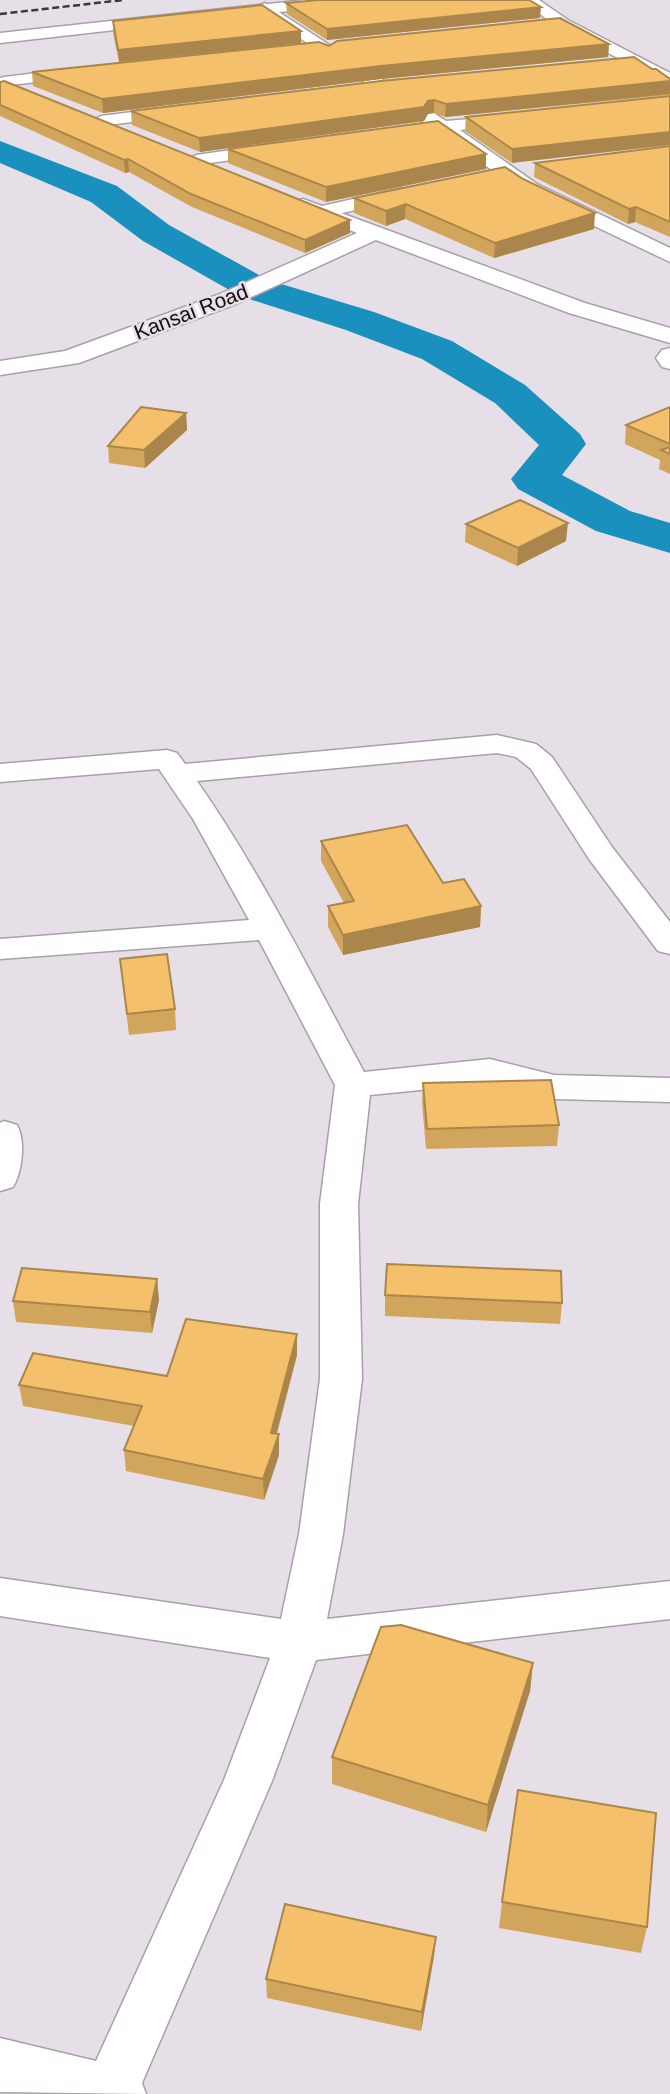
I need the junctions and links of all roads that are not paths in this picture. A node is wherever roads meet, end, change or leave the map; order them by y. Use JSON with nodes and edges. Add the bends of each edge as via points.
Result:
{"nodes":[{"id":1,"x":372,"y":0,"type":"edge"},
{"id":2,"x":529,"y":0,"type":"edge"},
{"id":3,"x":259,"y":4,"type":"edge"},
{"id":4,"x":562,"y":23,"type":"junction"},
{"id":5,"x":536,"y":26,"type":"edge"},
{"id":6,"x":0,"y":38,"type":"edge"},
{"id":7,"x":348,"y":45,"type":"edge"},
{"id":8,"x":321,"y":47,"type":"junction"},
{"id":9,"x":293,"y":50,"type":"edge"},
{"id":10,"x":632,"y":62,"type":"junction"},
{"id":11,"x":606,"y":65,"type":"edge"},
{"id":12,"x":91,"y":72,"type":"edge"},
{"id":13,"x":670,"y":80,"type":"edge"},
{"id":14,"x":2,"y":81,"type":"edge"},
{"id":15,"x":407,"y":84,"type":"edge"},
{"id":16,"x":381,"y":87,"type":"junction"},
{"id":17,"x":354,"y":90,"type":"edge"},
{"id":18,"x":40,"y":97,"type":"edge"},
{"id":19,"x":194,"y":110,"type":"edge"},
{"id":20,"x":77,"y":111,"type":"edge"},
{"id":21,"x":536,"y":116,"type":"edge"},
{"id":22,"x":101,"y":121,"type":"junction"},
{"id":23,"x":441,"y":126,"type":"junction"},
{"id":24,"x":387,"y":134,"type":"edge"},
{"id":25,"x":137,"y":135,"type":"edge"},
{"id":26,"x":291,"y":147,"type":"edge"},
{"id":27,"x":172,"y":150,"type":"edge"},
{"id":28,"x":196,"y":160,"type":"junction"},
{"id":29,"x":537,"y":168,"type":"edge"},
{"id":30,"x":510,"y":172,"type":"junction"},
{"id":31,"x":233,"y":175,"type":"edge"},
{"id":32,"x":483,"y":177,"type":"edge"},
{"id":33,"x":415,"y":192,"type":"edge"},
{"id":34,"x":283,"y":196,"type":"edge"},
{"id":35,"x":320,"y":212,"type":"junction"},
{"id":36,"x":374,"y":233,"type":"junction"},
{"id":37,"x":670,"y":256,"type":"edge"},
{"id":38,"x":670,"y":336,"type":"edge"},
{"id":39,"x":670,"y":355,"type":"edge"},
{"id":40,"x":670,"y":362,"type":"edge"},
{"id":41,"x":0,"y":368,"type":"edge"},
{"id":42,"x":0,"y":773,"type":"edge"},
{"id":43,"x":178,"y":774,"type":"junction"},
{"id":44,"x":269,"y":929,"type":"junction"},
{"id":45,"x":670,"y":944,"type":"edge"},
{"id":46,"x":0,"y":949,"type":"edge"},
{"id":47,"x":353,"y":1085,"type":"junction"},
{"id":48,"x":670,"y":1090,"type":"edge"},
{"id":49,"x":4,"y":1134,"type":"dead end"},
{"id":50,"x":0,"y":1178,"type":"edge"},
{"id":51,"x":0,"y":1597,"type":"edge"},
{"id":52,"x":670,"y":1600,"type":"edge"},
{"id":53,"x":299,"y":1642,"type":"junction"},
{"id":54,"x":0,"y":2065,"type":"edge"},
{"id":55,"x":112,"y":2093,"type":"edge"}],
"edges":[{"from":1,"to":3,"type":"street"},
{"from":2,"to":4,"type":"street"},
{"from":3,"to":6,"type":"street"},
{"from":3,"to":8,"type":"street"},
{"from":4,"to":5,"type":"street"},
{"from":4,"to":10,"type":"street"},
{"from":7,"to":8,"type":"street"},
{"from":8,"to":9,"type":"street"},
{"from":8,"to":16,"type":"street"},
{"from":10,"to":11,"type":"street"},
{"from":10,"to":13,"type":"street"},
{"from":12,"to":14,"type":"street"},
{"from":14,"to":18,"type":"street"},
{"from":15,"to":16,"type":"street"},
{"from":16,"to":17,"type":"street"},
{"from":16,"to":23,"type":"street"},
{"from":19,"to":22,"type":"street"},
{"from":20,"to":22,"type":"street"},
{"from":21,"to":23,"type":"street"},
{"from":22,"to":25,"type":"street"},
{"from":23,"to":24,"type":"street"},
{"from":23,"to":30,"type":"street"},
{"from":26,"to":28,"type":"street"},
{"from":27,"to":28,"type":"street"},
{"from":28,"to":31,"type":"street"},
{"from":29,"to":30,"type":"street"},
{"from":30,"to":32,"type":"street"},
{"from":30,"to":37,"type":"street","via":[[530,188]]},
{"from":33,"to":35,"type":"street"},
{"from":34,"to":35,"type":"street"},
{"from":35,"to":36,"type":"street"},
{"from":36,"to":38,"type":"street","via":[[578,308]]},
{"from":36,"to":41,"type":"street","name":"Kansai Road","via":[[228,299],[70,358]]},
{"from":39,"to":40,"type":"street"},
{"from":42,"to":43,"type":"street","via":[[167,759]]},
{"from":43,"to":44,"type":"street"},
{"from":43,"to":45,"type":"street","via":[[497,744],[526,750],[542,763],[600,852]]},
{"from":44,"to":46,"type":"street"},
{"from":44,"to":47,"type":"street"},
{"from":47,"to":48,"type":"street","via":[[489,1071],[554,1087]]},
{"from":47,"to":53,"type":"street","via":[[339,1204],[341,1379],[321,1534]]},
{"from":49,"to":50,"type":"street"},
{"from":51,"to":53,"type":"street"},
{"from":52,"to":53,"type":"street"},
{"from":53,"to":55,"type":"street","via":[[248,1781]]},
{"from":54,"to":55,"type":"street"}]}
